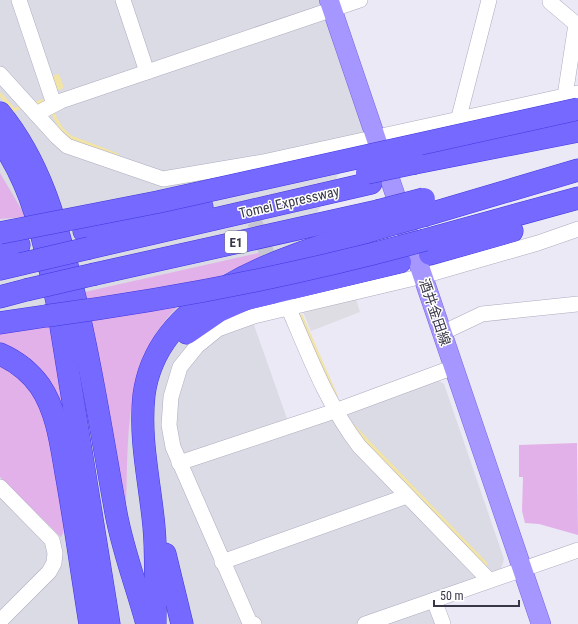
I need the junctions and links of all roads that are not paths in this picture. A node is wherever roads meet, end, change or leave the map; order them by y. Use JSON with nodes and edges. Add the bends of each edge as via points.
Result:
{"nodes":[{"id":1,"x":19,"y":0,"type":"edge"},
{"id":2,"x":123,"y":0,"type":"edge"},
{"id":3,"x":360,"y":0,"type":"edge"},
{"id":4,"x":489,"y":0,"type":"edge"},
{"id":5,"x":550,"y":0,"type":"edge"},
{"id":6,"x":331,"y":4,"type":"edge"},
{"id":7,"x":147,"y":72,"type":"junction"},
{"id":8,"x":0,"y":74,"type":"edge"},
{"id":9,"x":574,"y":99,"type":"edge"},
{"id":10,"x":46,"y":109,"type":"junction"},
{"id":11,"x":0,"y":113,"type":"edge"},
{"id":12,"x":458,"y":121,"type":"junction"},
{"id":13,"x":578,"y":131,"type":"edge"},
{"id":14,"x":578,"y":136,"type":"edge"},
{"id":15,"x":376,"y":138,"type":"junction"},
{"id":16,"x":0,"y":140,"type":"edge"},
{"id":17,"x":0,"y":161,"type":"edge"},
{"id":18,"x":578,"y":164,"type":"edge"},
{"id":19,"x":417,"y":168,"type":"junction"},
{"id":20,"x":578,"y":170,"type":"edge"},
{"id":21,"x":578,"y":198,"type":"edge"},
{"id":22,"x":425,"y":207,"type":"junction"},
{"id":23,"x":578,"y":210,"type":"edge"},
{"id":24,"x":35,"y":214,"type":"junction"},
{"id":25,"x":380,"y":219,"type":"junction"},
{"id":26,"x":0,"y":226,"type":"edge"},
{"id":27,"x":578,"y":229,"type":"edge"},
{"id":28,"x":87,"y":232,"type":"junction"},
{"id":29,"x":0,"y":233,"type":"edge"},
{"id":30,"x":427,"y":247,"type":"junction"},
{"id":31,"x":13,"y":252,"type":"edge"},
{"id":32,"x":0,"y":268,"type":"edge"},
{"id":33,"x":423,"y":276,"type":"junction"},
{"id":34,"x":0,"y":296,"type":"edge"},
{"id":35,"x":287,"y":303,"type":"junction"},
{"id":36,"x":578,"y":304,"type":"edge"},
{"id":37,"x":0,"y":323,"type":"edge"},
{"id":38,"x":442,"y":332,"type":"junction"},
{"id":39,"x":0,"y":354,"type":"edge"},
{"id":40,"x":454,"y":367,"type":"junction"},
{"id":41,"x":335,"y":411,"type":"junction"},
{"id":42,"x":179,"y":462,"type":"junction"},
{"id":43,"x":146,"y":464,"type":"junction"},
{"id":44,"x":0,"y":488,"type":"edge"},
{"id":45,"x":407,"y":496,"type":"junction"},
{"id":46,"x":152,"y":502,"type":"junction"},
{"id":47,"x":75,"y":523,"type":"junction"},
{"id":48,"x":578,"y":550,"type":"edge"},
{"id":49,"x":222,"y":562,"type":"junction"},
{"id":50,"x":522,"y":568,"type":"junction"},
{"id":51,"x":489,"y":580,"type":"junction"},
{"id":52,"x":434,"y":600,"type":"junction"},
{"id":53,"x":103,"y":616,"type":"edge"},
{"id":54,"x":0,"y":621,"type":"edge"},
{"id":55,"x":147,"y":624,"type":"edge"},
{"id":56,"x":155,"y":624,"type":"edge"},
{"id":57,"x":182,"y":624,"type":"edge"},
{"id":58,"x":254,"y":624,"type":"edge"},
{"id":59,"x":365,"y":624,"type":"edge"},
{"id":60,"x":443,"y":624,"type":"edge"},
{"id":61,"x":541,"y":624,"type":"edge"}],
"edges":[{"from":1,"to":10,"type":"street"},
{"from":2,"to":7,"type":"street"},
{"from":3,"to":6,"type":"street"},
{"from":4,"to":12,"type":"street"},
{"from":5,"to":9,"type":"street","via":[[576,24]]},
{"from":6,"to":7,"type":"street"},
{"from":6,"to":15,"type":"main road","name":"酒井金田線"},
{"from":7,"to":10,"type":"street"},
{"from":8,"to":10,"type":"street"},
{"from":9,"to":12,"type":"street"},
{"from":9,"to":28,"type":"highway","bridge":true},
{"from":10,"to":15,"type":"street","via":[[57,137],[67,146],[164,179],[236,173]]},
{"from":11,"to":55,"type":"highway","via":[[20,139],[35,168],[58,229],[87,350],[121,538]]},
{"from":12,"to":15,"type":"street"},
{"from":13,"to":19,"type":"highway"},
{"from":14,"to":19,"type":"highway","name":"Tomei Expressway","number":"E1"},
{"from":15,"to":33,"type":"main road","name":"酒井金田線"},
{"from":16,"to":24,"type":"highway","via":[[19,172]]},
{"from":17,"to":24,"type":"highway"},
{"from":18,"to":22,"type":"highway","name":"Tomei Expressway","number":"E1"},
{"from":19,"to":28,"type":"highway","name":"Tomei Expressway","number":"E1"},
{"from":20,"to":22,"type":"highway"},
{"from":21,"to":30,"type":"highway"},
{"from":22,"to":25,"type":"highway","name":"Tomei Expressway","number":"E1","bridge":true},
{"from":23,"to":30,"type":"highway","via":[[494,237]]},
{"from":24,"to":53,"type":"highway","via":[[57,302]]},
{"from":25,"to":34,"type":"highway","name":"Tomei Expressway","number":"E1","bridge":true,"via":[[95,274]]},
{"from":25,"to":43,"type":"highway","via":[[250,274],[219,291],[186,316],[167,336],[148,377],[143,408]]},
{"from":26,"to":28,"type":"highway","bridge":true},
{"from":27,"to":33,"type":"street"},
{"from":28,"to":29,"type":"highway","bridge":true},
{"from":28,"to":31,"type":"highway","name":"Tomei Expressway","number":"E1","bridge":true},
{"from":30,"to":37,"type":"highway","bridge":true,"via":[[384,251],[142,302]]},
{"from":30,"to":43,"type":"highway","via":[[400,262],[246,299],[219,311],[194,327],[174,348],[154,388],[147,421]]},
{"from":31,"to":32,"type":"highway","name":"Tomei Expressway","number":"E1"},
{"from":33,"to":35,"type":"street"},
{"from":33,"to":38,"type":"main road","name":"酒井金田線"},
{"from":35,"to":41,"type":"street"},
{"from":35,"to":42,"type":"street","via":[[218,329],[197,346],[180,367],[171,397],[169,425]]},
{"from":36,"to":38,"type":"street","via":[[482,314]]},
{"from":38,"to":40,"type":"main road","name":"酒井金田線"},
{"from":39,"to":47,"type":"highway","via":[[24,368],[46,398],[58,430]]},
{"from":40,"to":41,"type":"street"},
{"from":40,"to":50,"type":"main road","name":"酒井金田線"},
{"from":41,"to":42,"type":"street"},
{"from":41,"to":45,"type":"street","via":[[360,446]]},
{"from":42,"to":49,"type":"street"},
{"from":43,"to":46,"type":"highway"},
{"from":44,"to":54,"type":"street","via":[[52,540],[54,563],[49,572]]},
{"from":45,"to":49,"type":"street"},
{"from":45,"to":51,"type":"street"},
{"from":46,"to":56,"type":"highway","via":[[156,554]]},
{"from":46,"to":57,"type":"highway"},
{"from":47,"to":53,"type":"highway"},
{"from":47,"to":53,"type":"highway"},
{"from":48,"to":50,"type":"street"},
{"from":49,"to":58,"type":"street","via":[[250,623]]},
{"from":50,"to":51,"type":"street"},
{"from":50,"to":61,"type":"main road","name":"酒井金田線"},
{"from":51,"to":52,"type":"street"},
{"from":52,"to":59,"type":"street"},
{"from":52,"to":60,"type":"street"}]}
